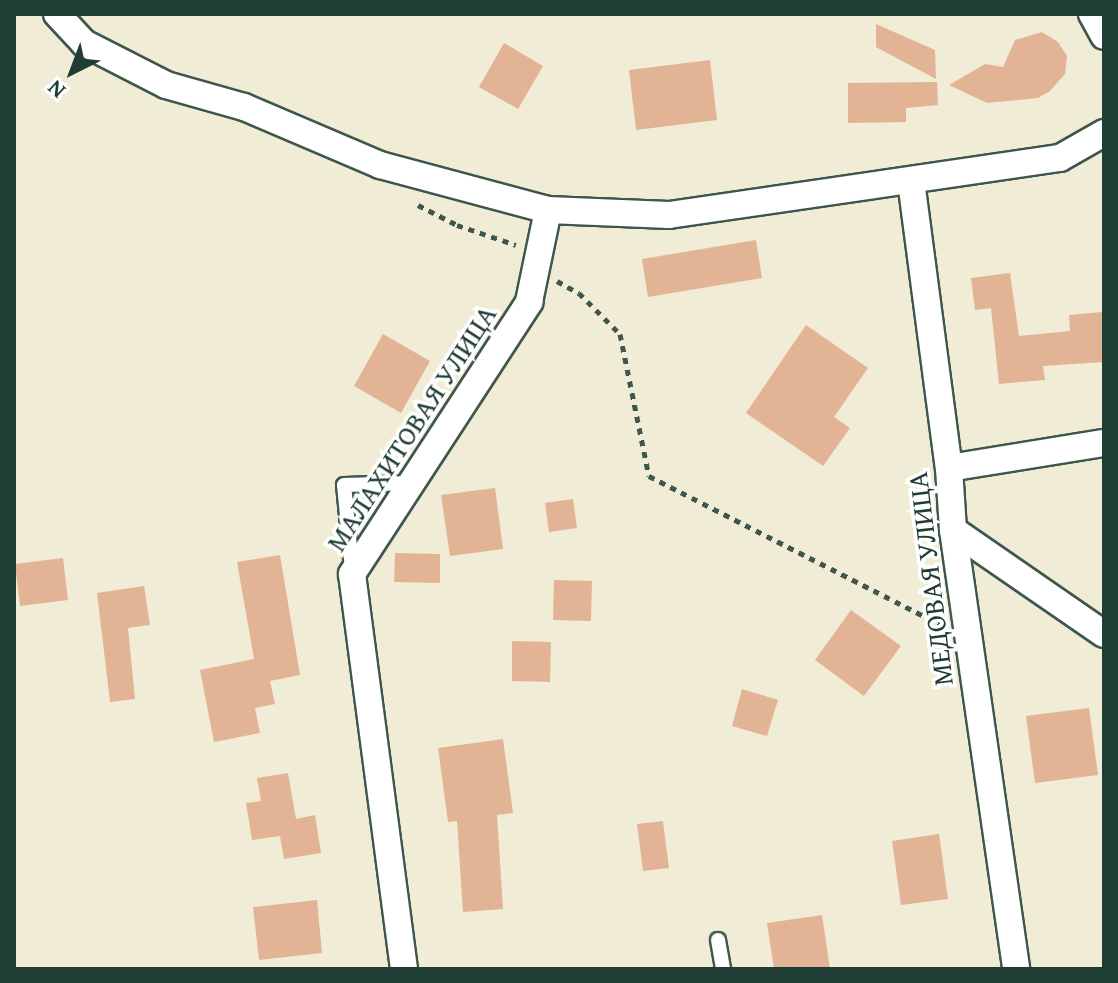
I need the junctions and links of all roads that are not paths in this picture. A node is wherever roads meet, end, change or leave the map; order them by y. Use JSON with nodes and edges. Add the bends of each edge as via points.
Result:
{"nodes":[{"id":1,"x":57,"y":14,"type":"edge"},
{"id":2,"x":1092,"y":14,"type":"edge"},
{"id":3,"x":1104,"y":36,"type":"edge"},
{"id":4,"x":1104,"y":133,"type":"edge"},
{"id":5,"x":911,"y":181,"type":"junction"},
{"id":6,"x":548,"y":210,"type":"junction"},
{"id":7,"x":1104,"y":443,"type":"edge"},
{"id":8,"x":949,"y":468,"type":"junction"},
{"id":9,"x":411,"y":483,"type":"junction"},
{"id":10,"x":953,"y":530,"type":"junction"},
{"id":11,"x":352,"y":574,"type":"junction"},
{"id":12,"x":1104,"y":634,"type":"edge"},
{"id":13,"x":718,"y":940,"type":"dead end"},
{"id":14,"x":404,"y":969,"type":"edge"},
{"id":15,"x":723,"y":969,"type":"edge"},
{"id":16,"x":1016,"y":969,"type":"edge"}],
"edges":[{"from":1,"to":6,"type":"street","via":[[84,43],[166,85],[244,107],[380,165]]},
{"from":2,"to":3,"type":"street"},
{"from":4,"to":5,"type":"street","via":[[1060,158]]},
{"from":5,"to":6,"type":"street","via":[[669,215]]},
{"from":5,"to":8,"type":"street","name":"МЕДОВАЯ УЛИЦА"},
{"from":6,"to":9,"type":"street","name":"МАЛАХИТОВАЯ УЛИЦА","via":[[529,302]]},
{"from":7,"to":8,"type":"street"},
{"from":8,"to":10,"type":"street","name":"МЕДОВАЯ УЛИЦА"},
{"from":9,"to":11,"type":"street","name":"МАЛАХИТОВАЯ УЛИЦА"},
{"from":9,"to":11,"type":"lane","via":[[344,485]]},
{"from":10,"to":12,"type":"street"},
{"from":10,"to":16,"type":"street","name":"МЕДОВАЯ УЛИЦА"},
{"from":11,"to":14,"type":"street","name":"МАЛАХИТОВАЯ УЛИЦА"},
{"from":13,"to":15,"type":"lane"}]}
